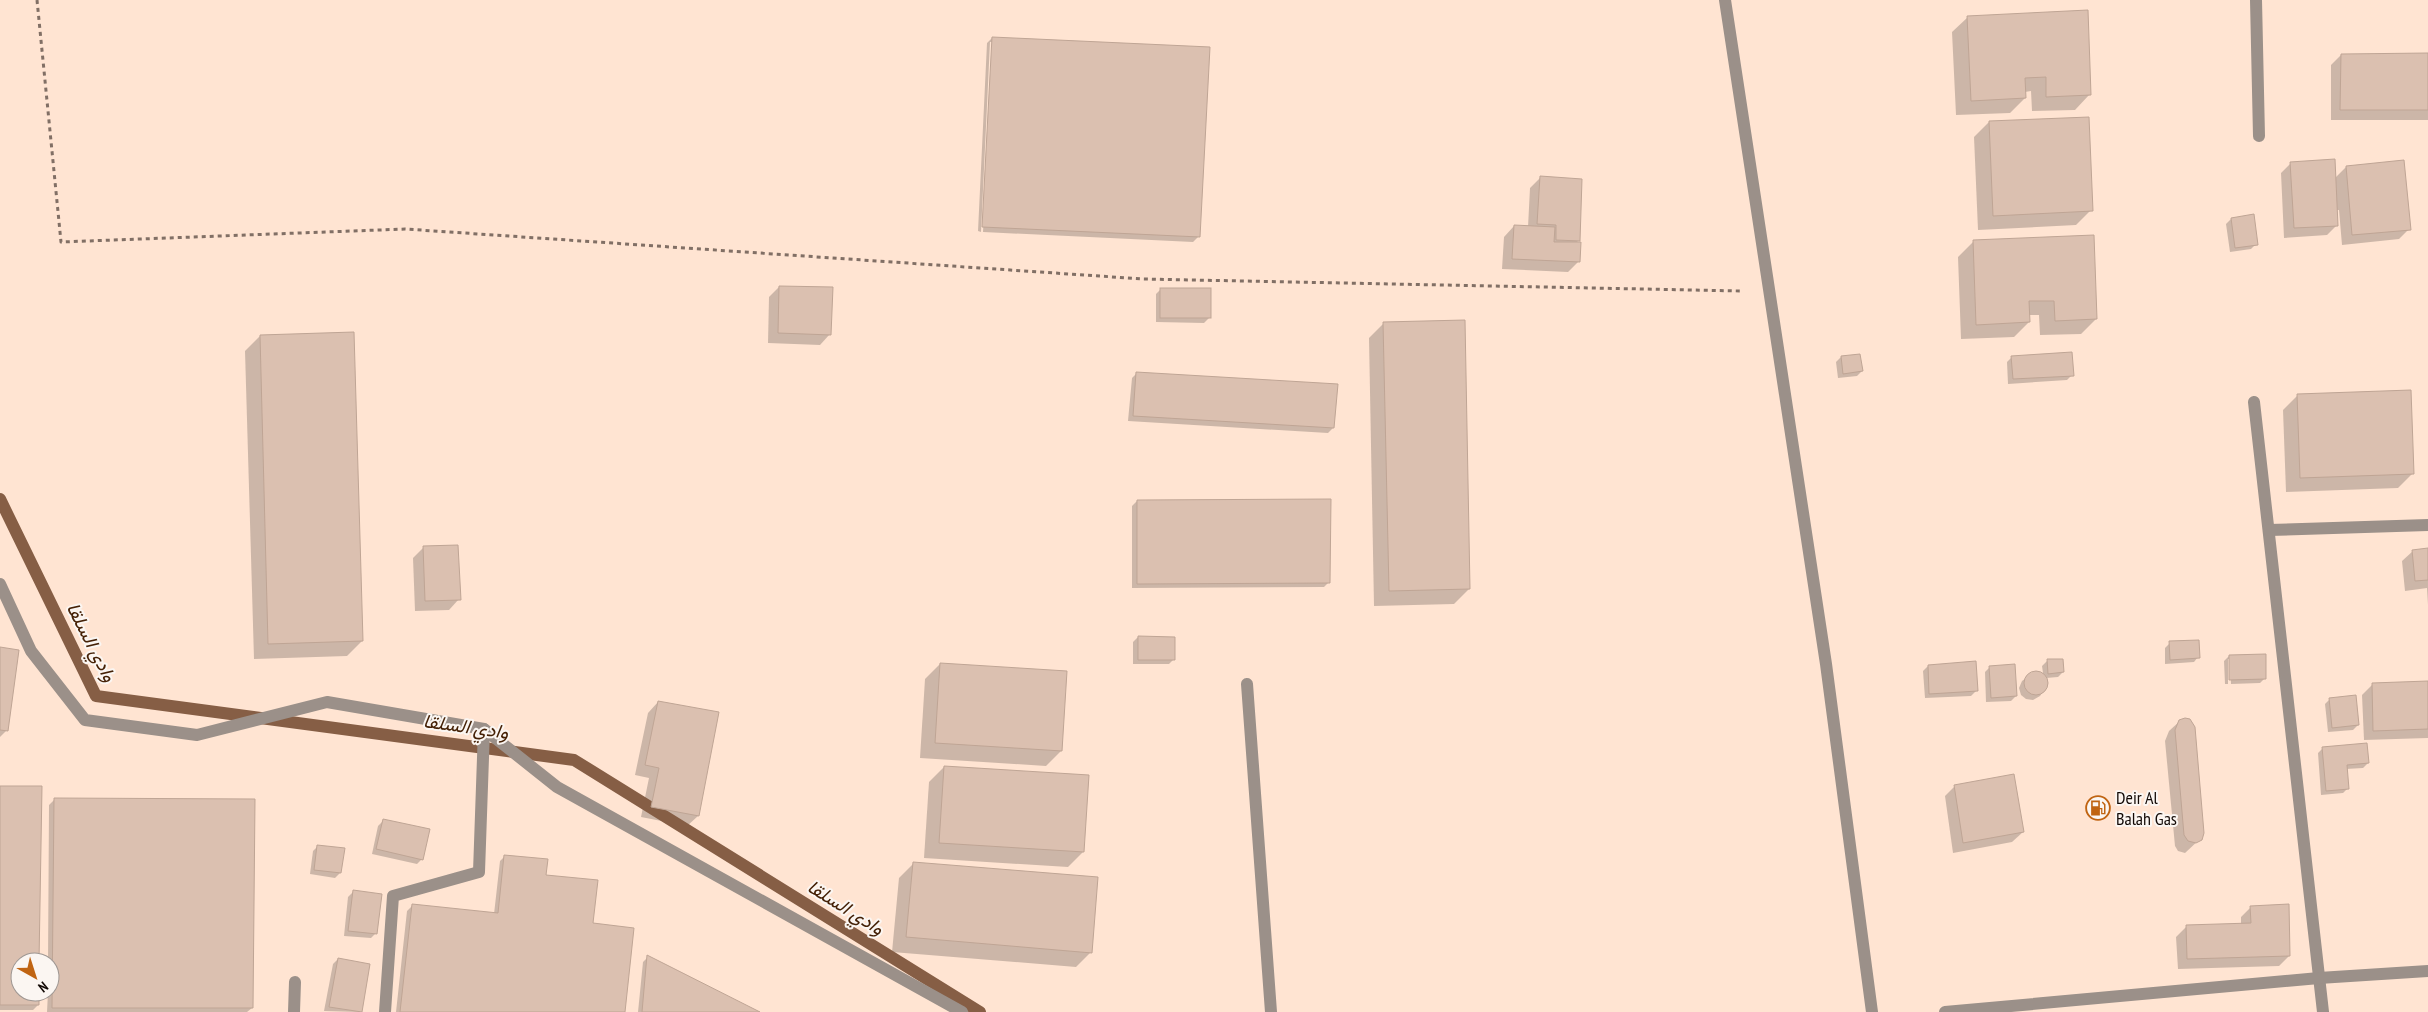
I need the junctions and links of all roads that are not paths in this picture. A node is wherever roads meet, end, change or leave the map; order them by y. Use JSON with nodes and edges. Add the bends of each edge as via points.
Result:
{"nodes":[{"id":1,"x":1725,"y":0,"type":"edge"},
{"id":2,"x":2256,"y":0,"type":"edge"},
{"id":3,"x":2259,"y":136,"type":"dead end"},
{"id":4,"x":2254,"y":402,"type":"dead end"},
{"id":5,"x":2428,"y":525,"type":"edge"},
{"id":6,"x":2269,"y":530,"type":"junction"},
{"id":7,"x":0,"y":584,"type":"edge"},
{"id":8,"x":1247,"y":684,"type":"dead end"},
{"id":9,"x":484,"y":729,"type":"junction"},
{"id":10,"x":2428,"y":971,"type":"edge"},
{"id":11,"x":2319,"y":978,"type":"junction"},
{"id":12,"x":295,"y":982,"type":"dead end"},
{"id":13,"x":294,"y":1012,"type":"edge"},
{"id":14,"x":385,"y":1012,"type":"edge"},
{"id":15,"x":962,"y":1012,"type":"edge"},
{"id":16,"x":1271,"y":1012,"type":"edge"},
{"id":17,"x":1872,"y":1012,"type":"edge"},
{"id":18,"x":1945,"y":1012,"type":"edge"},
{"id":19,"x":2322,"y":1012,"type":"edge"}],
"edges":[{"from":1,"to":17,"type":"street","via":[[1826,664]]},
{"from":2,"to":3,"type":"street"},
{"from":4,"to":6,"type":"street"},
{"from":5,"to":6,"type":"street"},
{"from":6,"to":11,"type":"street"},
{"from":7,"to":9,"type":"street","via":[[31,651],[85,720],[197,735],[327,702]]},
{"from":8,"to":16,"type":"street"},
{"from":9,"to":14,"type":"street","via":[[479,872],[393,896]]},
{"from":9,"to":15,"type":"street","via":[[557,787]]},
{"from":10,"to":11,"type":"street"},
{"from":11,"to":18,"type":"street"},
{"from":11,"to":19,"type":"street"},
{"from":12,"to":13,"type":"street"}]}
